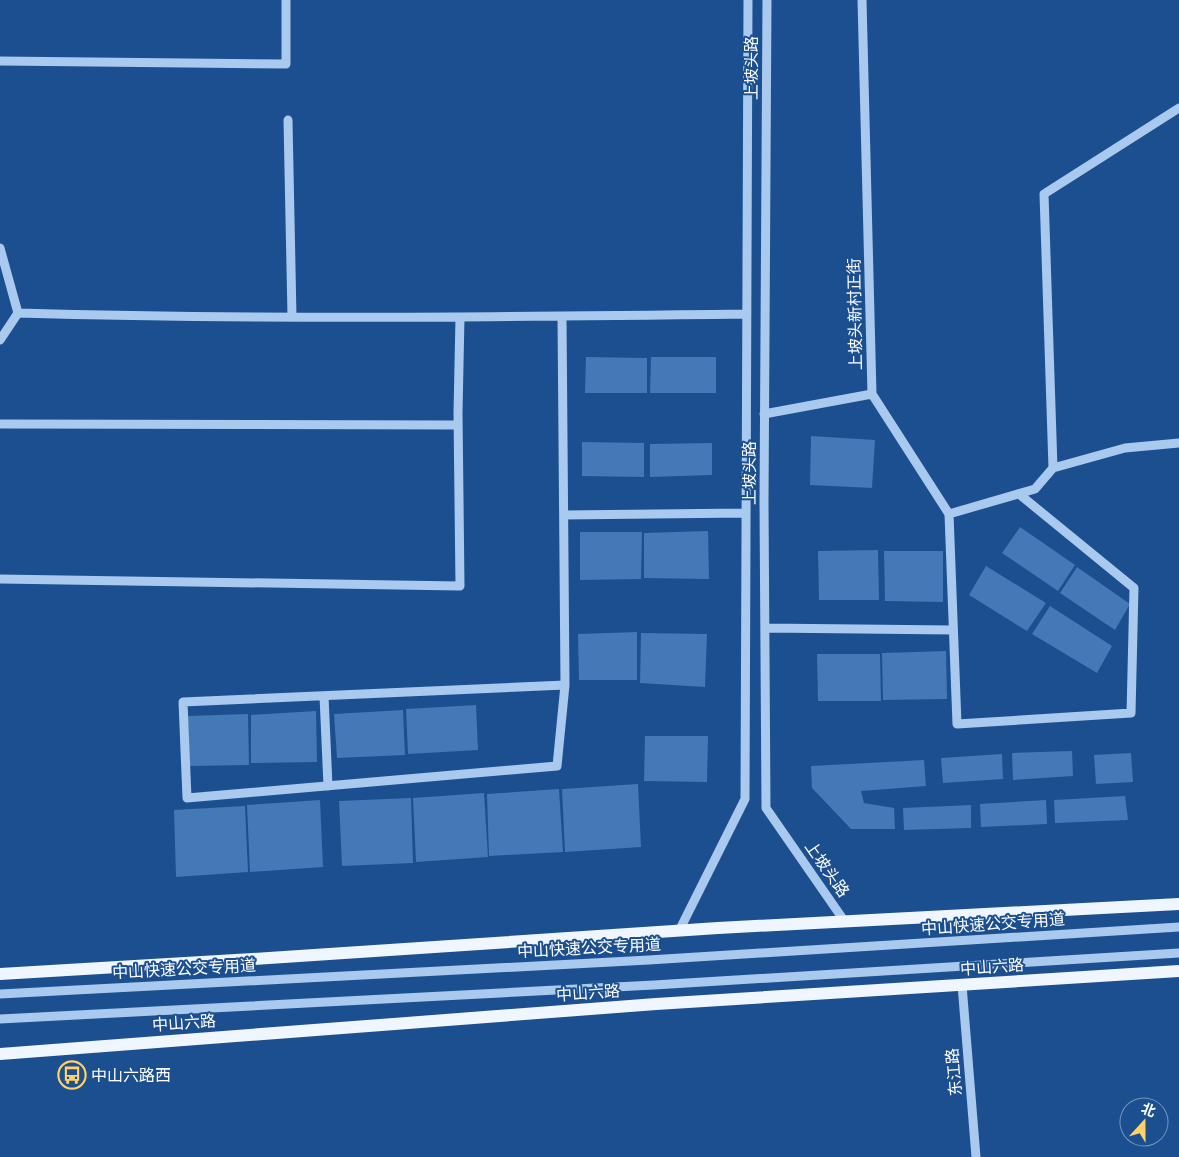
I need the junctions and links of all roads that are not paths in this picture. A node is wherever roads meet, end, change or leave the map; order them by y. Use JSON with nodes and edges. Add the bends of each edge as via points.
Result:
{"nodes":[{"id":1,"x":286,"y":0,"type":"edge"},
{"id":2,"x":748,"y":0,"type":"edge"},
{"id":3,"x":767,"y":0,"type":"edge"},
{"id":4,"x":862,"y":0,"type":"edge"},
{"id":5,"x":0,"y":61,"type":"edge"},
{"id":6,"x":1179,"y":108,"type":"edge"},
{"id":7,"x":288,"y":120,"type":"dead end"},
{"id":8,"x":0,"y":248,"type":"edge"},
{"id":9,"x":18,"y":313,"type":"junction"},
{"id":10,"x":747,"y":314,"type":"junction"},
{"id":11,"x":562,"y":316,"type":"junction"},
{"id":12,"x":292,"y":317,"type":"junction"},
{"id":13,"x":460,"y":318,"type":"junction"},
{"id":14,"x":0,"y":340,"type":"edge"},
{"id":15,"x":872,"y":394,"type":"junction"},
{"id":16,"x":764,"y":414,"type":"junction"},
{"id":17,"x":0,"y":424,"type":"edge"},
{"id":18,"x":458,"y":424,"type":"junction"},
{"id":19,"x":1179,"y":443,"type":"edge"},
{"id":20,"x":1053,"y":468,"type":"junction"},
{"id":21,"x":1019,"y":494,"type":"junction"},
{"id":22,"x":745,"y":513,"type":"junction"},
{"id":23,"x":949,"y":514,"type":"junction"},
{"id":24,"x":564,"y":515,"type":"junction"},
{"id":25,"x":0,"y":580,"type":"edge"},
{"id":26,"x":765,"y":628,"type":"junction"},
{"id":27,"x":953,"y":630,"type":"junction"},
{"id":28,"x":565,"y":685,"type":"junction"},
{"id":29,"x":324,"y":696,"type":"junction"},
{"id":30,"x":328,"y":786,"type":"junction"},
{"id":31,"x":1179,"y":904,"type":"edge"},
{"id":32,"x":845,"y":922,"type":"junction"},
{"id":33,"x":1179,"y":927,"type":"edge"},
{"id":34,"x":679,"y":931,"type":"junction"},
{"id":35,"x":1179,"y":953,"type":"edge"},
{"id":36,"x":1179,"y":971,"type":"edge"},
{"id":37,"x":0,"y":974,"type":"edge"},
{"id":38,"x":962,"y":985,"type":"junction"},
{"id":39,"x":0,"y":994,"type":"edge"},
{"id":40,"x":0,"y":1019,"type":"edge"},
{"id":41,"x":0,"y":1054,"type":"edge"},
{"id":42,"x":976,"y":1157,"type":"edge"}],
"edges":[{"from":1,"to":5,"type":"street","via":[[286,64]]},
{"from":2,"to":10,"type":"street","name":"上坡头路"},
{"from":3,"to":16,"type":"street","name":"上坡头路"},
{"from":4,"to":15,"type":"street","name":"上坡头新村正街"},
{"from":6,"to":20,"type":"street","via":[[1044,194]]},
{"from":7,"to":12,"type":"street"},
{"from":8,"to":9,"type":"street"},
{"from":9,"to":12,"type":"street"},
{"from":9,"to":14,"type":"street"},
{"from":10,"to":11,"type":"street"},
{"from":10,"to":22,"type":"street","name":"上坡头路"},
{"from":11,"to":13,"type":"street"},
{"from":11,"to":24,"type":"street"},
{"from":12,"to":13,"type":"street"},
{"from":13,"to":18,"type":"street"},
{"from":15,"to":16,"type":"street"},
{"from":15,"to":23,"type":"street"},
{"from":16,"to":26,"type":"street","name":"上坡头路"},
{"from":17,"to":18,"type":"street"},
{"from":18,"to":25,"type":"street","via":[[460,586]]},
{"from":19,"to":20,"type":"street","via":[[1125,448]]},
{"from":20,"to":21,"type":"street","via":[[1035,490]]},
{"from":21,"to":23,"type":"street"},
{"from":21,"to":27,"type":"street","via":[[1134,588],[1131,713],[956,724]]},
{"from":22,"to":24,"type":"street"},
{"from":22,"to":34,"type":"street","name":"上坡头路","via":[[745,799]]},
{"from":23,"to":27,"type":"street"},
{"from":24,"to":28,"type":"street"},
{"from":26,"to":27,"type":"street"},
{"from":26,"to":32,"type":"street","name":"上坡头路","via":[[766,808]]},
{"from":28,"to":29,"type":"street"},
{"from":28,"to":30,"type":"street","via":[[557,766]]},
{"from":29,"to":30,"type":"street"},
{"from":29,"to":30,"type":"street","via":[[183,702],[187,798]]},
{"from":31,"to":32,"type":"main road"},
{"from":32,"to":34,"type":"main road"},
{"from":33,"to":39,"type":"street","name":"中山快速公交专用道","via":[[649,960]]},
{"from":34,"to":37,"type":"main road"},
{"from":35,"to":40,"type":"street","via":[[654,985]]},
{"from":36,"to":38,"type":"main road","name":"中山六路"},
{"from":38,"to":41,"type":"main road","name":"中山六路"},
{"from":38,"to":42,"type":"street","name":"东江路"}]}
